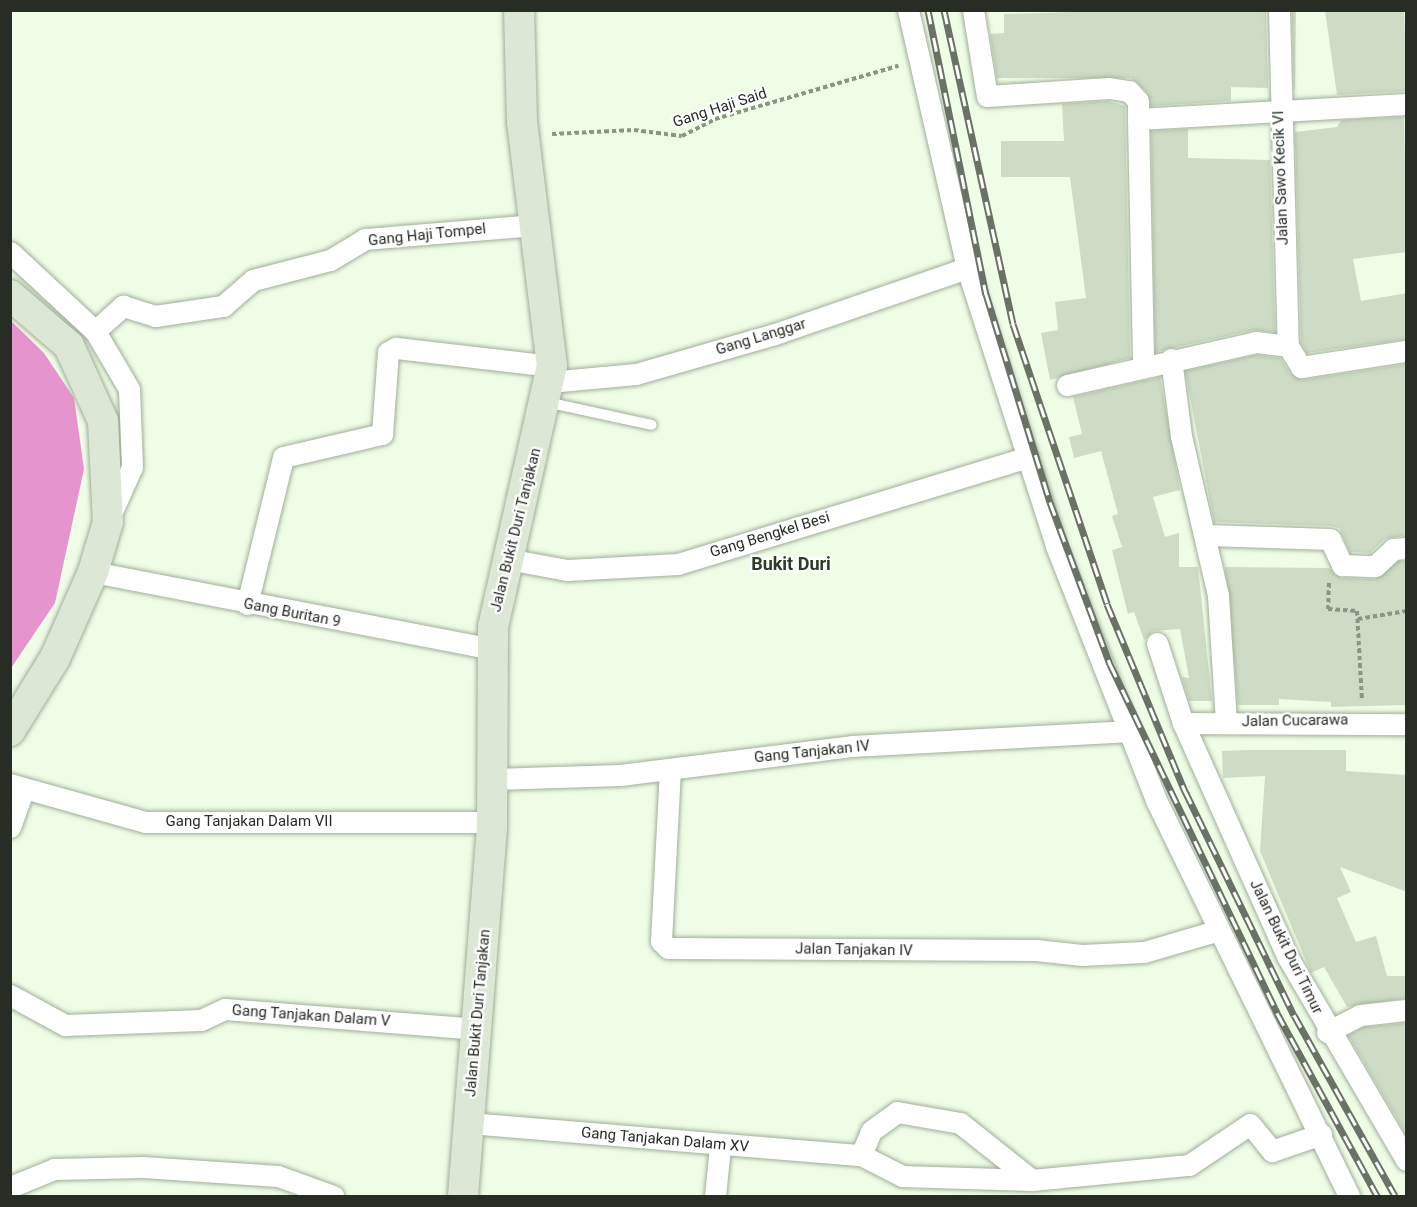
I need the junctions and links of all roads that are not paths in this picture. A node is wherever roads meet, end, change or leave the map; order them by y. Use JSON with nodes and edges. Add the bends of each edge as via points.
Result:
{"nodes":[{"id":1,"x":519,"y":10,"type":"edge"},
{"id":2,"x":908,"y":10,"type":"edge"},
{"id":3,"x":973,"y":10,"type":"edge"},
{"id":4,"x":1279,"y":10,"type":"edge"},
{"id":5,"x":1407,"y":104,"type":"edge"},
{"id":6,"x":1278,"y":114,"type":"junction"},
{"id":7,"x":1138,"y":119,"type":"junction"},
{"id":8,"x":536,"y":225,"type":"junction"},
{"id":9,"x":10,"y":252,"type":"edge"},
{"id":10,"x":967,"y":268,"type":"junction"},
{"id":11,"x":10,"y":295,"type":"edge"},
{"id":12,"x":95,"y":331,"type":"junction"},
{"id":13,"x":1288,"y":346,"type":"junction"},
{"id":14,"x":1407,"y":351,"type":"edge"},
{"id":15,"x":1171,"y":358,"type":"junction"},
{"id":16,"x":1143,"y":366,"type":"junction"},
{"id":17,"x":549,"y":383,"type":"junction"},
{"id":18,"x":1067,"y":385,"type":"dead end"},
{"id":19,"x":652,"y":425,"type":"dead end"},
{"id":20,"x":1027,"y":457,"type":"junction"},
{"id":21,"x":108,"y":522,"type":"junction"},
{"id":22,"x":1207,"y":535,"type":"junction"},
{"id":23,"x":1407,"y":548,"type":"edge"},
{"id":24,"x":507,"y":559,"type":"junction"},
{"id":25,"x":93,"y":572,"type":"junction"},
{"id":26,"x":247,"y":604,"type":"junction"},
{"id":27,"x":1157,"y":643,"type":"dead end"},
{"id":28,"x":492,"y":649,"type":"junction"},
{"id":29,"x":1183,"y":723,"type":"junction"},
{"id":30,"x":1226,"y":723,"type":"junction"},
{"id":31,"x":1407,"y":724,"type":"edge"},
{"id":32,"x":1130,"y":730,"type":"junction"},
{"id":33,"x":10,"y":731,"type":"edge"},
{"id":34,"x":670,"y":769,"type":"junction"},
{"id":35,"x":493,"y":780,"type":"junction"},
{"id":36,"x":17,"y":786,"type":"edge"},
{"id":37,"x":492,"y":822,"type":"junction"},
{"id":38,"x":10,"y":827,"type":"edge"},
{"id":39,"x":1219,"y":930,"type":"junction"},
{"id":40,"x":10,"y":995,"type":"edge"},
{"id":41,"x":1407,"y":1010,"type":"edge"},
{"id":42,"x":478,"y":1029,"type":"junction"},
{"id":43,"x":1327,"y":1032,"type":"junction"},
{"id":44,"x":469,"y":1124,"type":"junction"},
{"id":45,"x":1321,"y":1134,"type":"junction"},
{"id":46,"x":720,"y":1147,"type":"junction"},
{"id":47,"x":861,"y":1155,"type":"junction"},
{"id":48,"x":1407,"y":1160,"type":"edge"},
{"id":49,"x":1032,"y":1180,"type":"junction"},
{"id":50,"x":901,"y":1186,"type":"edge"},
{"id":51,"x":10,"y":1187,"type":"edge"},
{"id":52,"x":333,"y":1197,"type":"edge"},
{"id":53,"x":463,"y":1197,"type":"edge"},
{"id":54,"x":715,"y":1197,"type":"edge"},
{"id":55,"x":1349,"y":1197,"type":"edge"}],
"edges":[{"from":1,"to":8,"type":"street","name":"Jalan Bukit Duri Tanjakan","via":[[524,135]]},
{"from":2,"to":10,"type":"street"},
{"from":3,"to":7,"type":"street","via":[[987,96],[1109,88],[1129,91],[1138,101]]},
{"from":4,"to":6,"type":"street","name":"Jalan Sawo Kecik VI"},
{"from":5,"to":6,"type":"street"},
{"from":6,"to":7,"type":"street"},
{"from":6,"to":13,"type":"street","name":"Jalan Sawo Kecik VI"},
{"from":7,"to":16,"type":"street"},
{"from":8,"to":12,"type":"street","name":"Gang Haji Tompel","via":[[365,239],[330,260],[253,280],[223,306],[155,316],[123,306]]},
{"from":8,"to":17,"type":"street","name":"Jalan Bukit Duri Tanjakan"},
{"from":9,"to":12,"type":"street"},
{"from":10,"to":17,"type":"street","name":"Gang Langgar","via":[[775,334],[636,374]]},
{"from":10,"to":20,"type":"street"},
{"from":11,"to":21,"type":"street","via":[[69,346],[103,422]]},
{"from":12,"to":21,"type":"street","via":[[129,389],[132,467]]},
{"from":13,"to":14,"type":"street","via":[[1301,368]]},
{"from":13,"to":15,"type":"street","via":[[1256,342]]},
{"from":15,"to":16,"type":"street"},
{"from":15,"to":22,"type":"street","via":[[1181,436]]},
{"from":16,"to":18,"type":"street"},
{"from":17,"to":19,"type":"lane"},
{"from":17,"to":24,"type":"street","name":"Jalan Bukit Duri Tanjakan"},
{"from":17,"to":26,"type":"street","name":"Gang Langgar","via":[[396,348],[388,352],[382,434],[284,457]]},
{"from":20,"to":24,"type":"street","name":"Gang Bengkel Besi","via":[[678,564],[567,570]]},
{"from":20,"to":32,"type":"street","via":[[1056,546]]},
{"from":21,"to":25,"type":"street"},
{"from":22,"to":23,"type":"street","via":[[1330,539],[1342,565],[1375,566],[1392,549]]},
{"from":22,"to":30,"type":"street","via":[[1223,646]]},
{"from":24,"to":28,"type":"street","name":"Jalan Bukit Duri Tanjakan"},
{"from":25,"to":26,"type":"street","name":"Gang Buritan 9"},
{"from":25,"to":33,"type":"street","via":[[55,658]]},
{"from":26,"to":28,"type":"street","name":"Gang Buritan 9"},
{"from":27,"to":29,"type":"street","name":"Jalan Bukit Duri Timur"},
{"from":28,"to":35,"type":"street","name":"Jalan Bukit Duri Tanjakan"},
{"from":29,"to":30,"type":"street","name":"Jalan Cucarawa"},
{"from":29,"to":43,"type":"street","name":"Jalan Bukit Duri Timur"},
{"from":30,"to":31,"type":"street","name":"Jalan Cucarawa","via":[[1362,719]]},
{"from":32,"to":34,"type":"street","name":"Gang Tanjakan IV","via":[[853,746]]},
{"from":32,"to":39,"type":"street","via":[[1156,800]]},
{"from":34,"to":35,"type":"street","name":"Gang Tanjakan IV"},
{"from":34,"to":39,"type":"street","name":"Jalan Tanjakan IV","via":[[661,941],[668,948],[1036,950],[1082,955],[1144,952]]},
{"from":35,"to":37,"type":"street","name":"Jalan Bukit Duri Tanjakan"},
{"from":36,"to":37,"type":"street","name":"Gang Tanjakan Dalam VII","via":[[145,822]]},
{"from":36,"to":38,"type":"street"},
{"from":37,"to":42,"type":"street","name":"Jalan Bukit Duri Tanjakan"},
{"from":39,"to":45,"type":"street"},
{"from":40,"to":42,"type":"street","name":"Gang Tanjakan Dalam V","via":[[65,1025],[201,1020],[225,1009]]},
{"from":41,"to":43,"type":"street","via":[[1360,1015]]},
{"from":42,"to":44,"type":"street","name":"Jalan Bukit Duri Tanjakan"},
{"from":43,"to":48,"type":"street","name":"Jalan Bukit Duri Timur"},
{"from":44,"to":46,"type":"street","name":"Gang Tanjakan Dalam XV"},
{"from":44,"to":53,"type":"street","name":"Jalan Bukit Duri Tanjakan"},
{"from":45,"to":49,"type":"street","name":"Gang Tanjakan Dalam XV","via":[[1272,1151],[1250,1124],[1189,1165]]},
{"from":45,"to":55,"type":"street"},
{"from":46,"to":47,"type":"street","name":"Gang Tanjakan Dalam XV"},
{"from":46,"to":54,"type":"street"},
{"from":47,"to":49,"type":"street","via":[[871,1131],[897,1112],[948,1119],[969,1128]]},
{"from":47,"to":50,"type":"street","name":"Gang Tanjakan Dalam XV"},
{"from":49,"to":50,"type":"street","name":"Gang Tanjakan Dalam XV"},
{"from":51,"to":52,"type":"street","via":[[54,1169],[143,1167],[278,1176]]}]}
